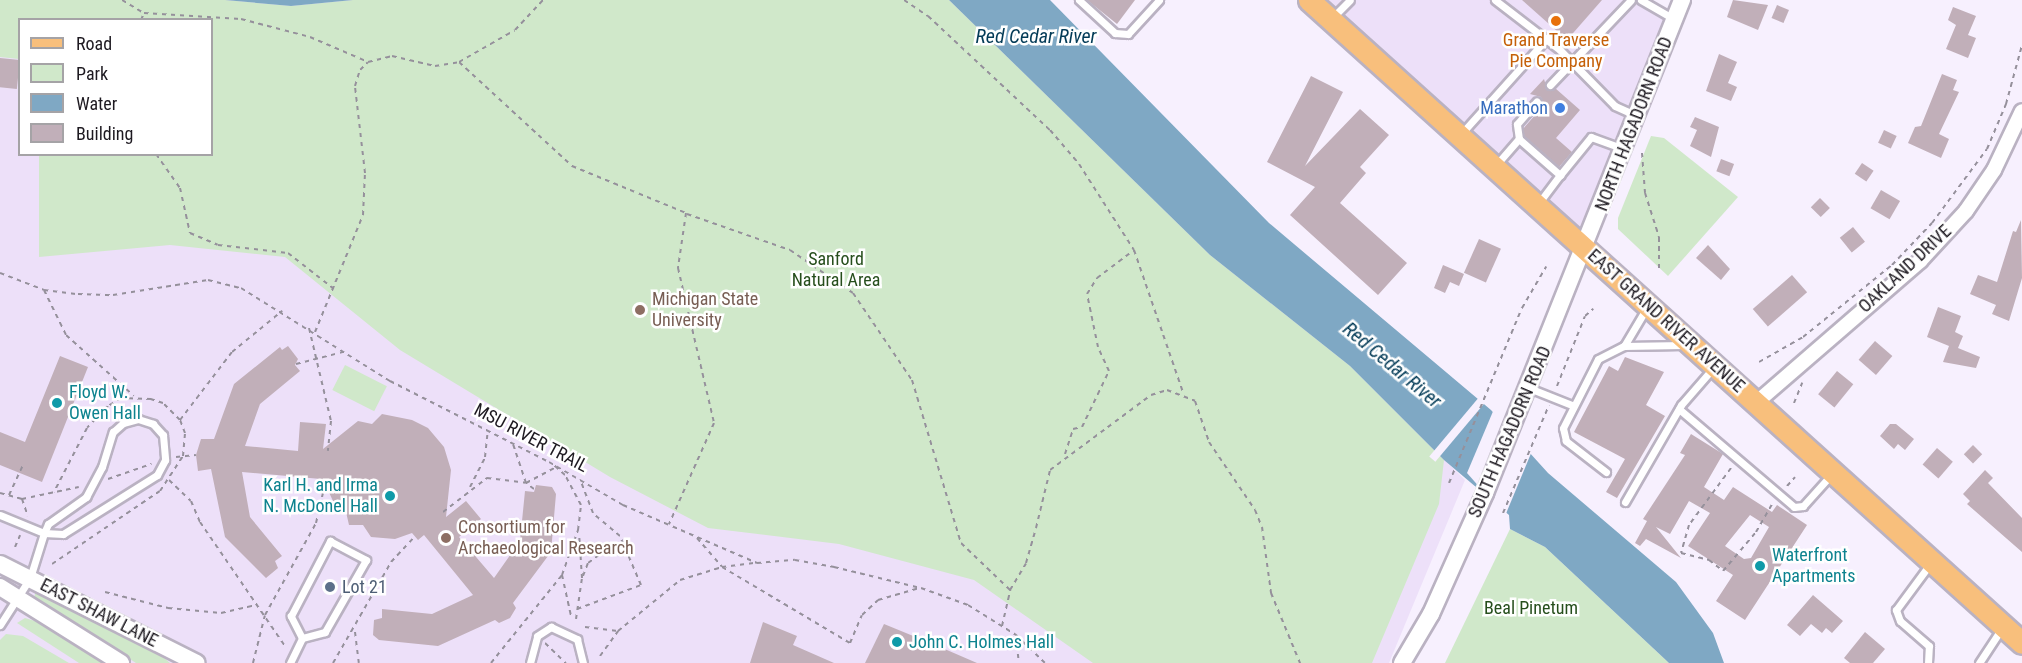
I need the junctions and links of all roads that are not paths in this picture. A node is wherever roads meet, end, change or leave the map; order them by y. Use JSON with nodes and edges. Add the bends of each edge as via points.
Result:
{"nodes":[{"id":1,"x":1079,"y":0,"type":"edge"},
{"id":2,"x":1159,"y":0,"type":"edge"},
{"id":3,"x":1309,"y":0,"type":"edge"},
{"id":4,"x":1350,"y":0,"type":"edge"},
{"id":5,"x":1495,"y":0,"type":"edge"},
{"id":6,"x":1631,"y":0,"type":"edge"},
{"id":7,"x":1641,"y":0,"type":"edge"},
{"id":8,"x":1682,"y":0,"type":"edge"},
{"id":9,"x":1331,"y":20,"type":"junction"},
{"id":10,"x":1675,"y":20,"type":"junction"},
{"id":11,"x":1546,"y":39,"type":"junction"},
{"id":12,"x":1575,"y":62,"type":"junction"},
{"id":13,"x":1550,"y":85,"type":"dead end"},
{"id":14,"x":1537,"y":101,"type":"dead end"},
{"id":15,"x":2022,"y":111,"type":"edge"},
{"id":16,"x":1638,"y":116,"type":"junction"},
{"id":17,"x":1460,"y":136,"type":"junction"},
{"id":18,"x":1519,"y":139,"type":"junction"},
{"id":19,"x":1624,"y":149,"type":"junction"},
{"id":20,"x":1494,"y":167,"type":"junction"},
{"id":21,"x":1560,"y":175,"type":"junction"},
{"id":22,"x":1537,"y":206,"type":"junction"},
{"id":23,"x":1586,"y":248,"type":"junction"},
{"id":24,"x":1649,"y":304,"type":"junction"},
{"id":25,"x":1693,"y":344,"type":"junction"},
{"id":26,"x":1624,"y":346,"type":"junction"},
{"id":27,"x":1716,"y":365,"type":"junction"},
{"id":28,"x":1529,"y":387,"type":"junction"},
{"id":29,"x":1756,"y":403,"type":"junction"},
{"id":30,"x":1572,"y":405,"type":"junction"},
{"id":31,"x":1679,"y":409,"type":"junction"},
{"id":32,"x":1606,"y":472,"type":"dead end"},
{"id":33,"x":1833,"y":473,"type":"junction"},
{"id":34,"x":1625,"y":502,"type":"dead end"},
{"id":35,"x":0,"y":515,"type":"edge"},
{"id":36,"x":44,"y":533,"type":"junction"},
{"id":37,"x":1931,"y":562,"type":"junction"},
{"id":38,"x":0,"y":564,"type":"edge"},
{"id":39,"x":30,"y":578,"type":"junction"},
{"id":40,"x":0,"y":586,"type":"edge"},
{"id":41,"x":18,"y":597,"type":"junction"},
{"id":42,"x":1431,"y":614,"type":"junction"},
{"id":43,"x":0,"y":626,"type":"edge"},
{"id":44,"x":2003,"y":626,"type":"junction"},
{"id":45,"x":302,"y":638,"type":"junction"},
{"id":46,"x":2022,"y":643,"type":"edge"},
{"id":47,"x":291,"y":660,"type":"edge"},
{"id":48,"x":187,"y":661,"type":"edge"},
{"id":49,"x":121,"y":663,"type":"edge"},
{"id":50,"x":530,"y":663,"type":"edge"},
{"id":51,"x":583,"y":663,"type":"edge"},
{"id":52,"x":1402,"y":663,"type":"edge"},
{"id":53,"x":1417,"y":663,"type":"edge"},
{"id":54,"x":1928,"y":663,"type":"edge"},
{"id":55,"x":1979,"y":663,"type":"edge"}],
"edges":[{"from":1,"to":2,"type":"lane","via":[[1115,33],[1128,34]]},
{"from":3,"to":9,"type":"main road","name":"EAST GRAND RIVER AVENUE"},
{"from":4,"to":9,"type":"lane"},
{"from":5,"to":11,"type":"lane"},
{"from":6,"to":12,"type":"lane"},
{"from":7,"to":10,"type":"lane"},
{"from":8,"to":10,"type":"street","name":"NORTH HAGADORN ROAD"},
{"from":9,"to":17,"type":"main road","name":"EAST GRAND RIVER AVENUE"},
{"from":10,"to":16,"type":"street","name":"NORTH HAGADORN ROAD"},
{"from":11,"to":12,"type":"lane"},
{"from":11,"to":17,"type":"lane"},
{"from":12,"to":13,"type":"lane"},
{"from":12,"to":16,"type":"lane","via":[[1615,106]]},
{"from":14,"to":18,"type":"lane","via":[[1517,124]]},
{"from":15,"to":29,"type":"street","name":"OAKLAND DRIVE","via":[[1994,171],[1966,211],[1920,261]]},
{"from":16,"to":19,"type":"street","name":"NORTH HAGADORN ROAD"},
{"from":17,"to":20,"type":"main road","name":"EAST GRAND RIVER AVENUE"},
{"from":18,"to":20,"type":"lane"},
{"from":18,"to":21,"type":"lane"},
{"from":19,"to":21,"type":"lane","via":[[1591,137]]},
{"from":19,"to":23,"type":"street","name":"NORTH HAGADORN ROAD"},
{"from":20,"to":22,"type":"main road","name":"EAST GRAND RIVER AVENUE"},
{"from":21,"to":22,"type":"lane"},
{"from":22,"to":23,"type":"main road","name":"EAST GRAND RIVER AVENUE"},
{"from":23,"to":24,"type":"main road","name":"EAST GRAND RIVER AVENUE"},
{"from":23,"to":28,"type":"street","name":"SOUTH HAGADORN ROAD"},
{"from":24,"to":25,"type":"main road","name":"EAST GRAND RIVER AVENUE"},
{"from":24,"to":26,"type":"lane"},
{"from":25,"to":26,"type":"lane"},
{"from":25,"to":27,"type":"main road","name":"EAST GRAND RIVER AVENUE"},
{"from":26,"to":30,"type":"lane","via":[[1598,359]]},
{"from":27,"to":29,"type":"main road","name":"EAST GRAND RIVER AVENUE"},
{"from":27,"to":31,"type":"lane"},
{"from":28,"to":30,"type":"lane"},
{"from":28,"to":42,"type":"street","name":"SOUTH HAGADORN ROAD"},
{"from":29,"to":33,"type":"main road","name":"EAST GRAND RIVER AVENUE"},
{"from":30,"to":32,"type":"lane","via":[[1562,436]]},
{"from":31,"to":33,"type":"lane","via":[[1794,507],[1803,506]]},
{"from":31,"to":34,"type":"lane"},
{"from":33,"to":37,"type":"main road","name":"EAST GRAND RIVER AVENUE"},
{"from":35,"to":36,"type":"lane"},
{"from":36,"to":36,"type":"lane","via":[[63,534],[151,480],[165,460],[159,429],[138,419],[117,427],[86,497],[48,524]]},
{"from":36,"to":39,"type":"lane"},
{"from":37,"to":44,"type":"main road","name":"EAST GRAND RIVER AVENUE"},
{"from":37,"to":54,"type":"lane","via":[[1896,610],[1900,621],[1929,646]]},
{"from":38,"to":39,"type":"street","name":"EAST SHAW LANE"},
{"from":39,"to":41,"type":"lane"},
{"from":39,"to":48,"type":"street","name":"EAST SHAW LANE"},
{"from":40,"to":41,"type":"street","name":"EAST SHAW LANE"},
{"from":41,"to":43,"type":"lane"},
{"from":41,"to":49,"type":"street","name":"EAST SHAW LANE"},
{"from":42,"to":52,"type":"street","name":"SOUTH HAGADORN ROAD"},
{"from":42,"to":53,"type":"street","name":"SOUTH HAGADORN ROAD"},
{"from":44,"to":46,"type":"main road","name":"EAST GRAND RIVER AVENUE"},
{"from":44,"to":55,"type":"lane"},
{"from":45,"to":45,"type":"lane","via":[[325,632],[366,560],[330,541],[291,616]]},
{"from":45,"to":47,"type":"lane"},
{"from":50,"to":51,"type":"lane","via":[[537,636],[551,627],[578,639]]}]}
